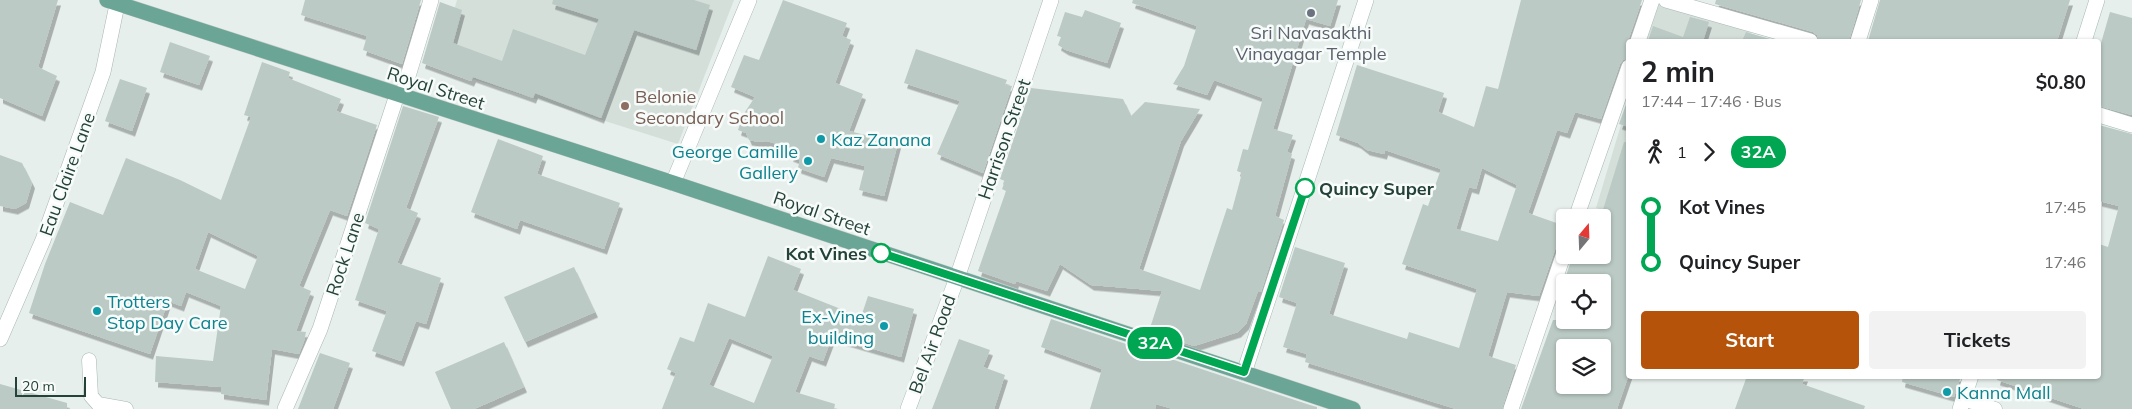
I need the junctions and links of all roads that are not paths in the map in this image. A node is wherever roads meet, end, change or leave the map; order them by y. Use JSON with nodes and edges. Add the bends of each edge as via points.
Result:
{"nodes":[{"id":1,"x":431,"y":0,"type":"edge"},
{"id":2,"x":749,"y":0,"type":"edge"},
{"id":3,"x":1051,"y":0,"type":"edge"},
{"id":4,"x":1366,"y":0,"type":"edge"},
{"id":5,"x":1652,"y":0,"type":"edge"},
{"id":6,"x":1666,"y":0,"type":"edge"},
{"id":7,"x":1871,"y":0,"type":"edge"},
{"id":8,"x":2097,"y":0,"type":"edge"},
{"id":9,"x":115,"y":1,"type":"edge"},
{"id":10,"x":1639,"y":39,"type":"edge"},
{"id":11,"x":1803,"y":39,"type":"edge"},
{"id":12,"x":1859,"y":39,"type":"edge"},
{"id":13,"x":2085,"y":39,"type":"edge"},
{"id":14,"x":1626,"y":76,"type":"edge"},
{"id":15,"x":399,"y":96,"type":"junction"},
{"id":16,"x":2101,"y":116,"type":"edge"},
{"id":17,"x":2132,"y":125,"type":"edge"},
{"id":18,"x":673,"y":183,"type":"junction"},
{"id":19,"x":1579,"y":209,"type":"edge"},
{"id":20,"x":1560,"y":264,"type":"edge"},
{"id":21,"x":956,"y":278,"type":"junction"},
{"id":22,"x":0,"y":340,"type":"edge"},
{"id":23,"x":90,"y":360,"type":"dead end"},
{"id":24,"x":1244,"y":372,"type":"junction"},
{"id":25,"x":1970,"y":379,"type":"edge"},
{"id":26,"x":1962,"y":404,"type":"edge"},
{"id":27,"x":126,"y":409,"type":"edge"},
{"id":28,"x":285,"y":409,"type":"edge"},
{"id":29,"x":908,"y":409,"type":"edge"},
{"id":30,"x":1352,"y":409,"type":"edge"},
{"id":31,"x":1511,"y":409,"type":"edge"},
{"id":32,"x":1995,"y":409,"type":"edge"}],
"edges":[{"from":1,"to":15,"type":"street","name":"Rock Lane"},
{"from":2,"to":18,"type":"street"},
{"from":3,"to":21,"type":"street","name":"Harrison Street"},
{"from":4,"to":24,"type":"street"},
{"from":5,"to":10,"type":"street"},
{"from":6,"to":11,"type":"street"},
{"from":7,"to":12,"type":"street"},
{"from":8,"to":13,"type":"street"},
{"from":9,"to":15,"type":"main road","name":"Royal Street"},
{"from":9,"to":22,"type":"street","name":"Eau Claire Lane","via":[[100,82],[43,240]]},
{"from":14,"to":19,"type":"street"},
{"from":15,"to":18,"type":"main road","name":"Royal Street"},
{"from":15,"to":28,"type":"street","name":"Rock Lane","via":[[320,329]]},
{"from":16,"to":17,"type":"street"},
{"from":18,"to":21,"type":"main road","name":"Royal Street"},
{"from":20,"to":31,"type":"street"},
{"from":21,"to":24,"type":"main road","name":"Royal Street"},
{"from":21,"to":29,"type":"street","name":"Bel Air Road"},
{"from":23,"to":27,"type":"lane","via":[[91,396],[98,404]]},
{"from":24,"to":30,"type":"main road","name":"Royal Street"},
{"from":25,"to":26,"type":"street"},
{"from":26,"to":32,"type":"lane"}]}
